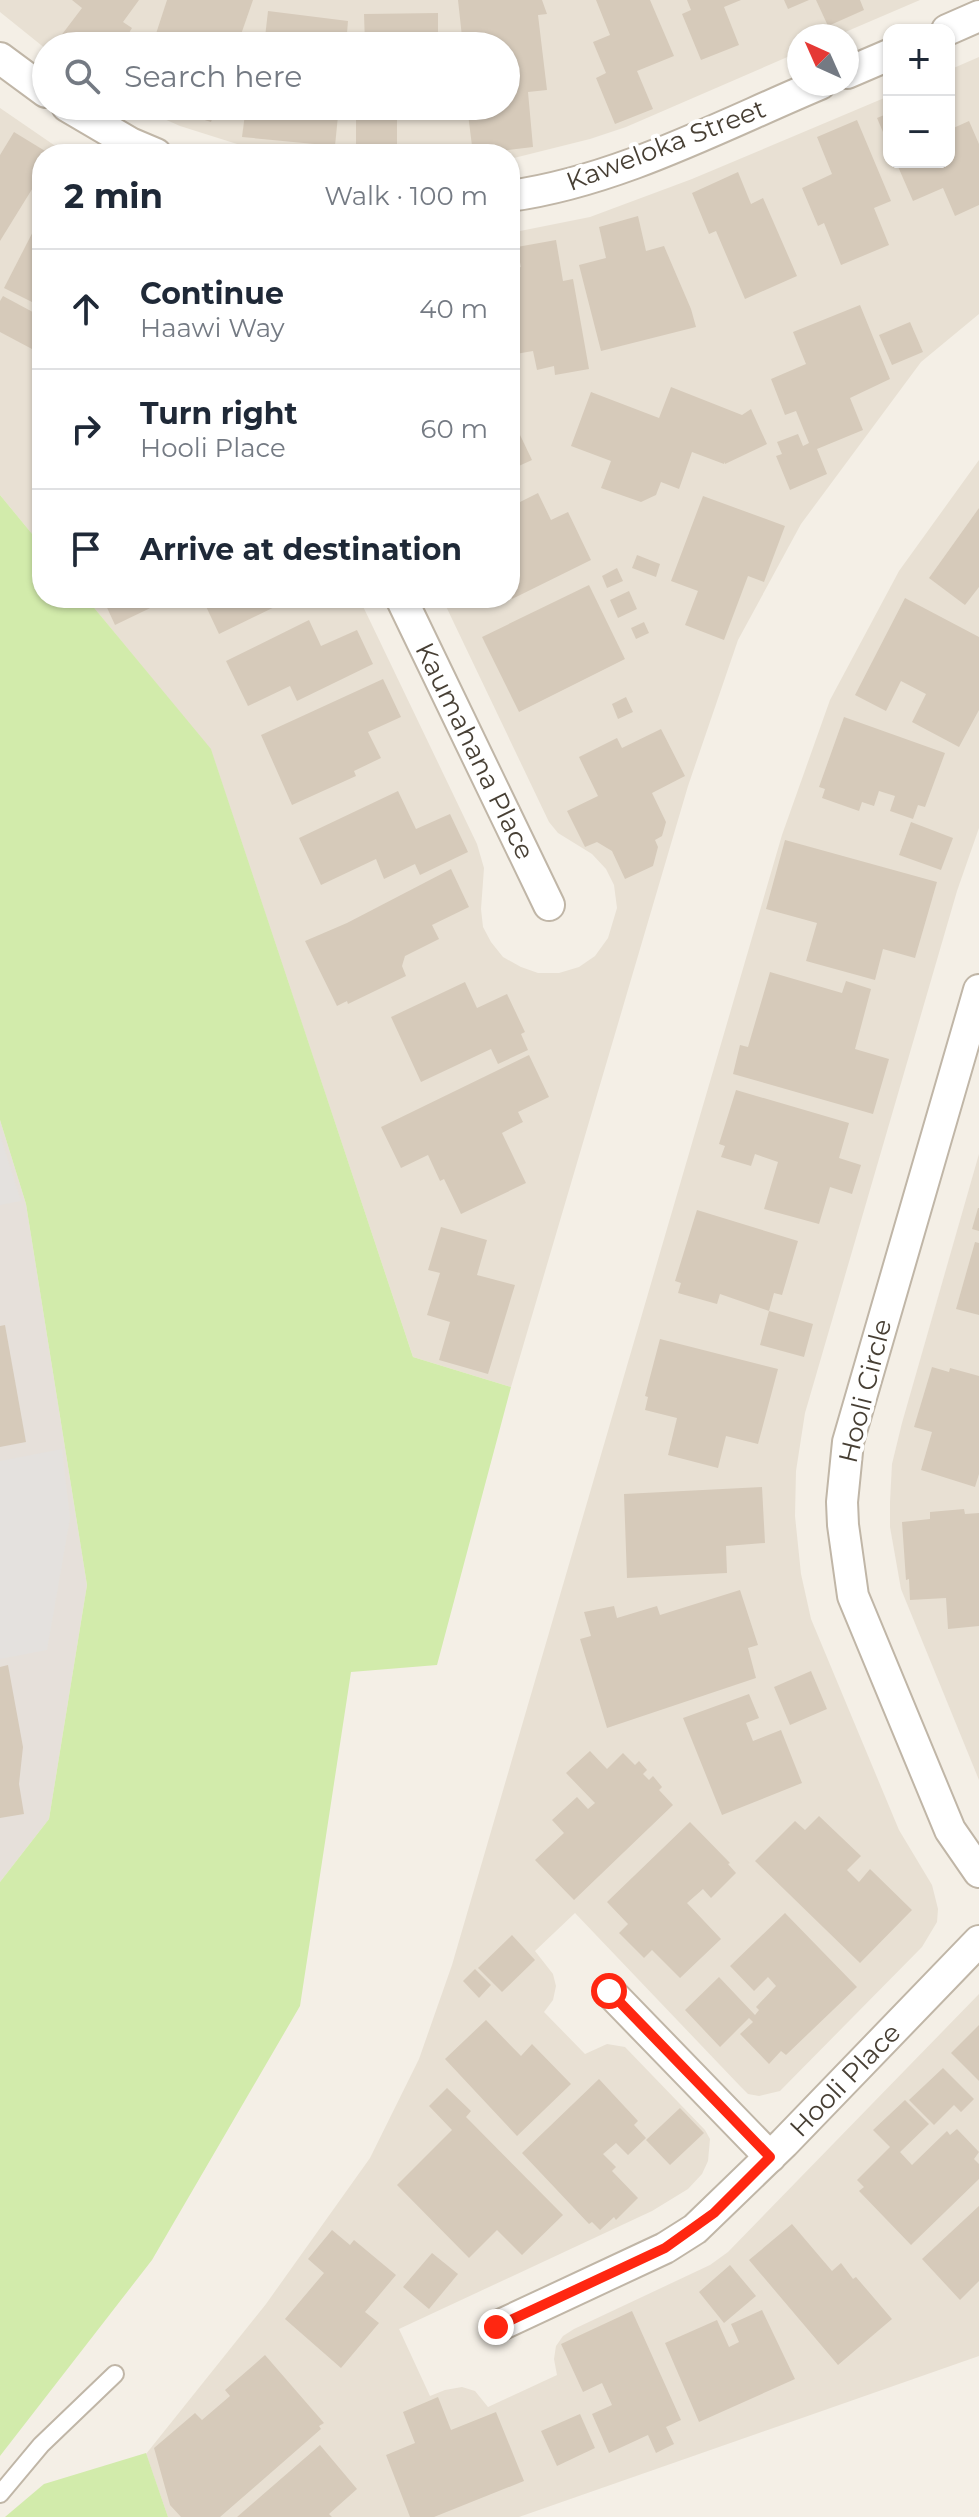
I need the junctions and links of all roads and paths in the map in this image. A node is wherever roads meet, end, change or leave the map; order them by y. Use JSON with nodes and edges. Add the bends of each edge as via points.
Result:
{"nodes":[{"id":1,"x":979,"y":16,"type":"edge"},
{"id":2,"x":955,"y":26,"type":"edge"},
{"id":3,"x":0,"y":58,"type":"edge"},
{"id":4,"x":883,"y":58,"type":"edge"},
{"id":5,"x":859,"y":68,"type":"edge"},
{"id":6,"x":32,"y":82,"type":"edge"},
{"id":7,"x":792,"y":96,"type":"edge"},
{"id":8,"x":91,"y":120,"type":"edge"},
{"id":9,"x":132,"y":144,"type":"edge"},
{"id":10,"x":520,"y":194,"type":"edge"},
{"id":11,"x":406,"y":608,"type":"edge"},
{"id":12,"x":549,"y":905,"type":"dead end"},
{"id":13,"x":979,"y":990,"type":"edge"},
{"id":14,"x":979,"y":1872,"type":"edge"},
{"id":15,"x":979,"y":1941,"type":"edge"},
{"id":16,"x":609,"y":1991,"type":"dead end"},
{"id":17,"x":770,"y":2157,"type":"junction"},
{"id":18,"x":496,"y":2327,"type":"dead end"},
{"id":19,"x":115,"y":2374,"type":"dead end"},
{"id":20,"x":0,"y":2494,"type":"edge"}],
"edges":[{"from":1,"to":2,"type":"street"},
{"from":3,"to":6,"type":"street"},
{"from":4,"to":5,"type":"street"},
{"from":7,"to":10,"type":"street","name":"Kaweloka Street","via":[[591,178]]},
{"from":8,"to":9,"type":"street"},
{"from":11,"to":12,"type":"street","name":"Kaumahana Place"},
{"from":13,"to":14,"type":"street","name":"Hooli Circle","via":[[848,1442],[842,1502],[847,1566],[866,1633],[950,1830]]},
{"from":15,"to":17,"type":"street","name":"Hooli Place"},
{"from":16,"to":17,"type":"street"},
{"from":17,"to":18,"type":"street","name":"Hooli Place","via":[[714,2213],[665,2248]]},
{"from":19,"to":20,"type":"lane","via":[[41,2445]]}]}
